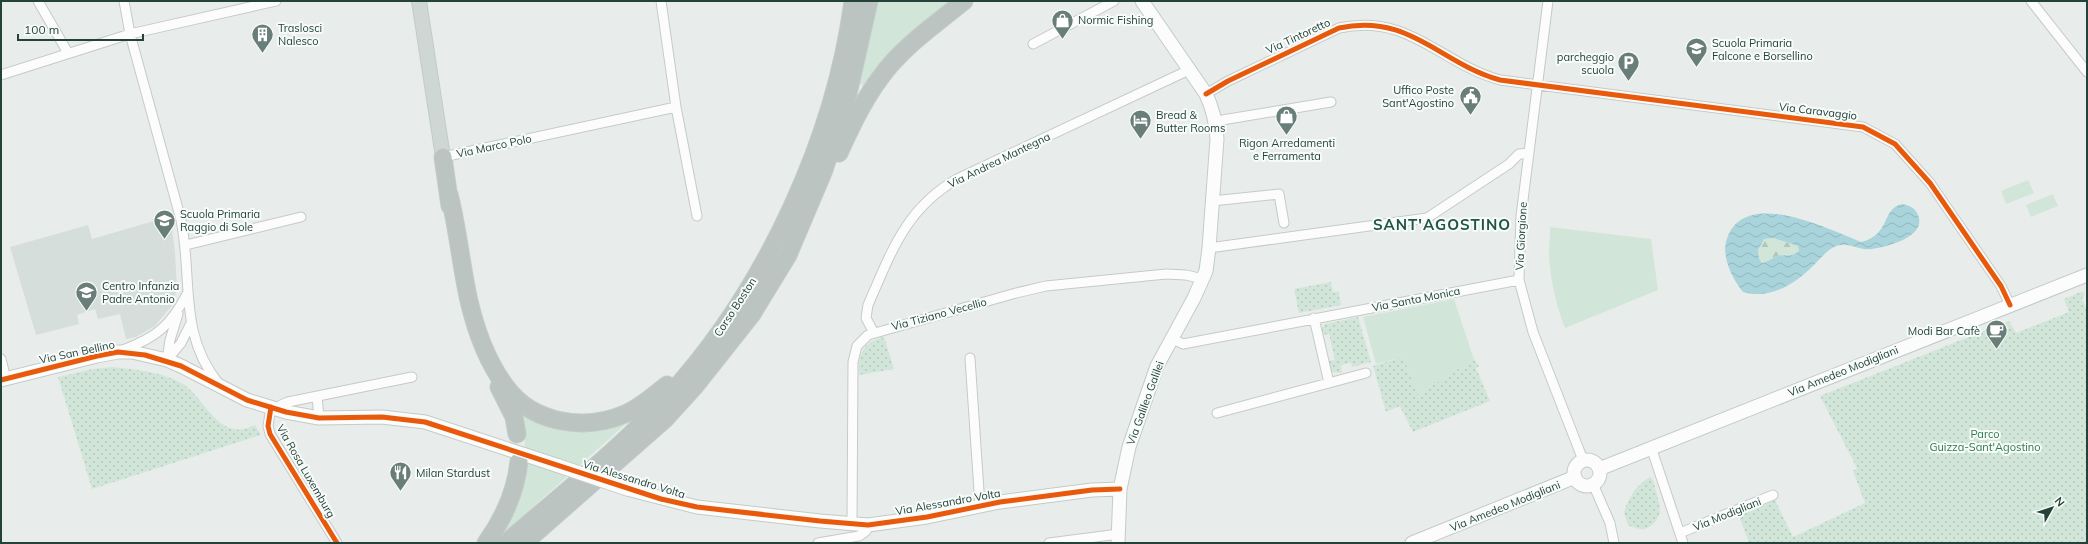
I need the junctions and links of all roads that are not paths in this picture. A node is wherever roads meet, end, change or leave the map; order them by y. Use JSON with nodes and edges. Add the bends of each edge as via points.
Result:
{"nodes":[{"id":1,"x":38,"y":1,"type":"edge"},
{"id":2,"x":124,"y":1,"type":"edge"},
{"id":3,"x":276,"y":1,"type":"edge"},
{"id":4,"x":419,"y":1,"type":"edge"},
{"id":5,"x":661,"y":1,"type":"edge"},
{"id":6,"x":853,"y":1,"type":"edge"},
{"id":7,"x":869,"y":1,"type":"edge"},
{"id":8,"x":964,"y":1,"type":"edge"},
{"id":9,"x":1114,"y":1,"type":"edge"},
{"id":10,"x":1142,"y":1,"type":"edge"},
{"id":11,"x":1548,"y":1,"type":"edge"},
{"id":12,"x":2035,"y":2,"type":"edge"},
{"id":13,"x":130,"y":34,"type":"junction"},
{"id":14,"x":1033,"y":44,"type":"dead end"},
{"id":15,"x":68,"y":53,"type":"junction"},
{"id":16,"x":1189,"y":70,"type":"junction"},
{"id":17,"x":2087,"y":72,"type":"edge"},
{"id":18,"x":1,"y":75,"type":"edge"},
{"id":19,"x":1538,"y":86,"type":"junction"},
{"id":20,"x":1206,"y":94,"type":"junction"},
{"id":21,"x":1331,"y":102,"type":"dead end"},
{"id":22,"x":676,"y":107,"type":"junction"},
{"id":23,"x":1216,"y":121,"type":"junction"},
{"id":24,"x":1529,"y":153,"type":"junction"},
{"id":25,"x":443,"y":157,"type":"junction"},
{"id":26,"x":449,"y":194,"type":"junction"},
{"id":27,"x":1212,"y":201,"type":"junction"},
{"id":28,"x":697,"y":216,"type":"dead end"},
{"id":29,"x":301,"y":217,"type":"dead end"},
{"id":30,"x":1284,"y":223,"type":"dead end"},
{"id":31,"x":186,"y":244,"type":"junction"},
{"id":32,"x":1210,"y":248,"type":"junction"},
{"id":33,"x":788,"y":255,"type":"junction"},
{"id":34,"x":2087,"y":275,"type":"edge"},
{"id":35,"x":1203,"y":280,"type":"junction"},
{"id":36,"x":1519,"y":280,"type":"junction"},
{"id":37,"x":187,"y":294,"type":"junction"},
{"id":38,"x":2010,"y":305,"type":"junction"},
{"id":39,"x":179,"y":311,"type":"junction"},
{"id":40,"x":1314,"y":318,"type":"junction"},
{"id":41,"x":191,"y":323,"type":"junction"},
{"id":42,"x":874,"y":333,"type":"junction"},
{"id":43,"x":1171,"y":338,"type":"junction"},
{"id":44,"x":118,"y":352,"type":"junction"},
{"id":45,"x":970,"y":358,"type":"dead end"},
{"id":46,"x":1,"y":359,"type":"edge"},
{"id":47,"x":167,"y":360,"type":"junction"},
{"id":48,"x":697,"y":363,"type":"junction"},
{"id":49,"x":1366,"y":373,"type":"dead end"},
{"id":50,"x":412,"y":377,"type":"dead end"},
{"id":51,"x":4,"y":379,"type":"edge"},
{"id":52,"x":1329,"y":383,"type":"junction"},
{"id":53,"x":223,"y":388,"type":"junction"},
{"id":54,"x":317,"y":396,"type":"junction"},
{"id":55,"x":275,"y":409,"type":"junction"},
{"id":56,"x":1217,"y":413,"type":"dead end"},
{"id":57,"x":319,"y":418,"type":"junction"},
{"id":58,"x":517,"y":434,"type":"dead end"},
{"id":59,"x":1651,"y":447,"type":"junction"},
{"id":60,"x":1583,"y":460,"type":"junction"},
{"id":61,"x":519,"y":461,"type":"dead end"},
{"id":62,"x":1599,"y":468,"type":"junction"},
{"id":63,"x":1575,"y":477,"type":"junction"},
{"id":64,"x":1592,"y":484,"type":"junction"},
{"id":65,"x":1120,"y":489,"type":"junction"},
{"id":66,"x":1773,"y":496,"type":"dead end"},
{"id":67,"x":980,"y":506,"type":"junction"},
{"id":68,"x":852,"y":523,"type":"junction"},
{"id":69,"x":868,"y":525,"type":"junction"},
{"id":70,"x":1680,"y":533,"type":"junction"},
{"id":71,"x":1118,"y":539,"type":"edge"},
{"id":72,"x":337,"y":543,"type":"edge"},
{"id":73,"x":486,"y":543,"type":"edge"},
{"id":74,"x":506,"y":543,"type":"edge"},
{"id":75,"x":524,"y":543,"type":"edge"},
{"id":76,"x":818,"y":543,"type":"edge"},
{"id":77,"x":1049,"y":543,"type":"edge"},
{"id":78,"x":1412,"y":543,"type":"edge"},
{"id":79,"x":1614,"y":543,"type":"edge"},
{"id":80,"x":1683,"y":543,"type":"edge"}],
"edges":[{"from":1,"to":15,"type":"street"},
{"from":2,"to":13,"type":"street","name":"Via San Bellino"},
{"from":3,"to":13,"type":"street"},
{"from":4,"to":25,"type":"main road","name":"Via Marco Polo"},
{"from":5,"to":22,"type":"street"},
{"from":6,"to":48,"type":"highway","name":"Corso Boston","via":[[837,87],[817,150],[769,253]]},
{"from":7,"to":33,"type":"highway","name":"Corso Boston","via":[[848,94],[824,170]]},
{"from":8,"to":33,"type":"highway","via":[[912,44],[880,77],[859,109],[810,218]]},
{"from":9,"to":14,"type":"street"},
{"from":10,"to":16,"type":"street","name":"Via Galileo Galilei"},
{"from":11,"to":19,"type":"street","name":"Via Giorgione"},
{"from":12,"to":17,"type":"street"},
{"from":13,"to":15,"type":"street"},
{"from":13,"to":31,"type":"street","name":"Via San Bellino"},
{"from":15,"to":18,"type":"street"},
{"from":16,"to":20,"type":"street","name":"Via Galileo Galilei"},
{"from":16,"to":42,"type":"street","name":"Via Andrea Mantegna","via":[[957,179],[932,195],[903,229],[868,305],[866,318]]},
{"from":19,"to":20,"type":"street","name":"Via Tintoretto","via":[[1506,82],[1482,75],[1412,35],[1394,28],[1355,25],[1339,28]]},
{"from":19,"to":24,"type":"street","name":"Via Giorgione"},
{"from":19,"to":38,"type":"street","name":"Via Caravaggio","via":[[1863,127],[1895,144],[1930,182],[2001,286]]},
{"from":20,"to":23,"type":"street","name":"Via Galileo Galilei"},
{"from":21,"to":23,"type":"street"},
{"from":22,"to":25,"type":"street","name":"Via Marco Polo"},
{"from":22,"to":28,"type":"street"},
{"from":23,"to":27,"type":"street","name":"Via Galileo Galilei"},
{"from":24,"to":32,"type":"street","via":[[1518,154],[1509,164],[1427,218]]},
{"from":24,"to":36,"type":"street","name":"Via Giorgione","via":[[1521,216]]},
{"from":25,"to":26,"type":"highway"},
{"from":26,"to":48,"type":"highway","via":[[457,224],[469,301],[483,344],[506,388],[532,410],[562,422],[592,423],[625,414]]},
{"from":26,"to":58,"type":"highway","via":[[451,226],[463,301],[475,341],[514,417]]},
{"from":27,"to":30,"type":"street","via":[[1279,194]]},
{"from":27,"to":32,"type":"street","name":"Via Galileo Galilei"},
{"from":29,"to":31,"type":"street"},
{"from":31,"to":37,"type":"street","name":"Via San Bellino"},
{"from":32,"to":35,"type":"street","name":"Via Galileo Galilei"},
{"from":33,"to":75,"type":"highway","name":"Corso Boston","via":[[747,320],[670,414]]},
{"from":34,"to":38,"type":"street","name":"Via Amedeo Modigliani"},
{"from":35,"to":42,"type":"street","name":"Via Tiziano Vecellio","via":[[1186,275],[1166,274],[1046,286]]},
{"from":35,"to":43,"type":"street","name":"Via Galileo Galilei"},
{"from":36,"to":40,"type":"street","name":"Via Santa Monica"},
{"from":36,"to":60,"type":"street","name":"Via Giorgione","via":[[1533,332]]},
{"from":37,"to":39,"type":"street","name":"Via San Bellino"},
{"from":37,"to":41,"type":"street","name":"Via San Bellino"},
{"from":38,"to":59,"type":"street","name":"Via Amedeo Modigliani"},
{"from":39,"to":44,"type":"street","name":"Via San Bellino","via":[[158,333]]},
{"from":39,"to":47,"type":"street","name":"Via San Bellino"},
{"from":40,"to":43,"type":"street","name":"Via Santa Monica","via":[[1183,344]]},
{"from":40,"to":52,"type":"street"},
{"from":41,"to":47,"type":"street","via":[[181,343]]},
{"from":41,"to":53,"type":"street","name":"Via San Bellino","via":[[202,359]]},
{"from":42,"to":68,"type":"street","name":"Via Tiziano Vecellio","via":[[860,341],[854,352]]},
{"from":43,"to":65,"type":"street","name":"Via Galileo Galilei","via":[[1150,383],[1129,447]]},
{"from":44,"to":47,"type":"street","name":"Via San Bellino","via":[[145,354]]},
{"from":44,"to":51,"type":"street","name":"Via San Bellino"},
{"from":45,"to":67,"type":"street"},
{"from":46,"to":51,"type":"street","name":"Via San Bellino"},
{"from":47,"to":53,"type":"street","name":"Via San Bellino"},
{"from":48,"to":74,"type":"highway","name":"Corso Boston","via":[[648,416]]},
{"from":49,"to":52,"type":"street"},
{"from":50,"to":54,"type":"street"},
{"from":52,"to":56,"type":"street"},
{"from":53,"to":55,"type":"street","name":"Via Alessandro Volta","via":[[247,400]]},
{"from":54,"to":55,"type":"street","via":[[288,402]]},
{"from":54,"to":57,"type":"street"},
{"from":55,"to":57,"type":"street","name":"Via Alessandro Volta"},
{"from":55,"to":72,"type":"street","name":"Via Rosa Luxemburg","via":[[268,426],[270,434]]},
{"from":57,"to":68,"type":"street","name":"Via Alessandro Volta","bridge":true,"via":[[382,417],[425,422],[627,489],[697,508]]},
{"from":59,"to":62,"type":"street","name":"Via Amedeo Modigliani"},
{"from":59,"to":70,"type":"street","name":"Via Modigliani"},
{"from":60,"to":62,"type":"street","via":[[1593,462]]},
{"from":60,"to":63,"type":"street","via":[[1576,466]]},
{"from":61,"to":73,"type":"highway","via":[[518,474],[508,506]]},
{"from":62,"to":64,"type":"street","via":[[1598,478]]},
{"from":63,"to":64,"type":"street","via":[[1583,485]]},
{"from":63,"to":78,"type":"street","name":"Via Amedeo Modigliani"},
{"from":64,"to":79,"type":"street","via":[[1610,523]]},
{"from":65,"to":67,"type":"street","name":"Via Alessandro Volta","via":[[1092,490]]},
{"from":65,"to":71,"type":"street","name":"Via Galileo Galilei"},
{"from":66,"to":70,"type":"street","name":"Via Modigliani"},
{"from":67,"to":69,"type":"street","name":"Via Alessandro Volta"},
{"from":68,"to":69,"type":"street","name":"Via Alessandro Volta"},
{"from":69,"to":76,"type":"street","via":[[866,532],[859,536]]},
{"from":70,"to":80,"type":"street","name":"Via Modigliani"},
{"from":71,"to":77,"type":"street"}]}
